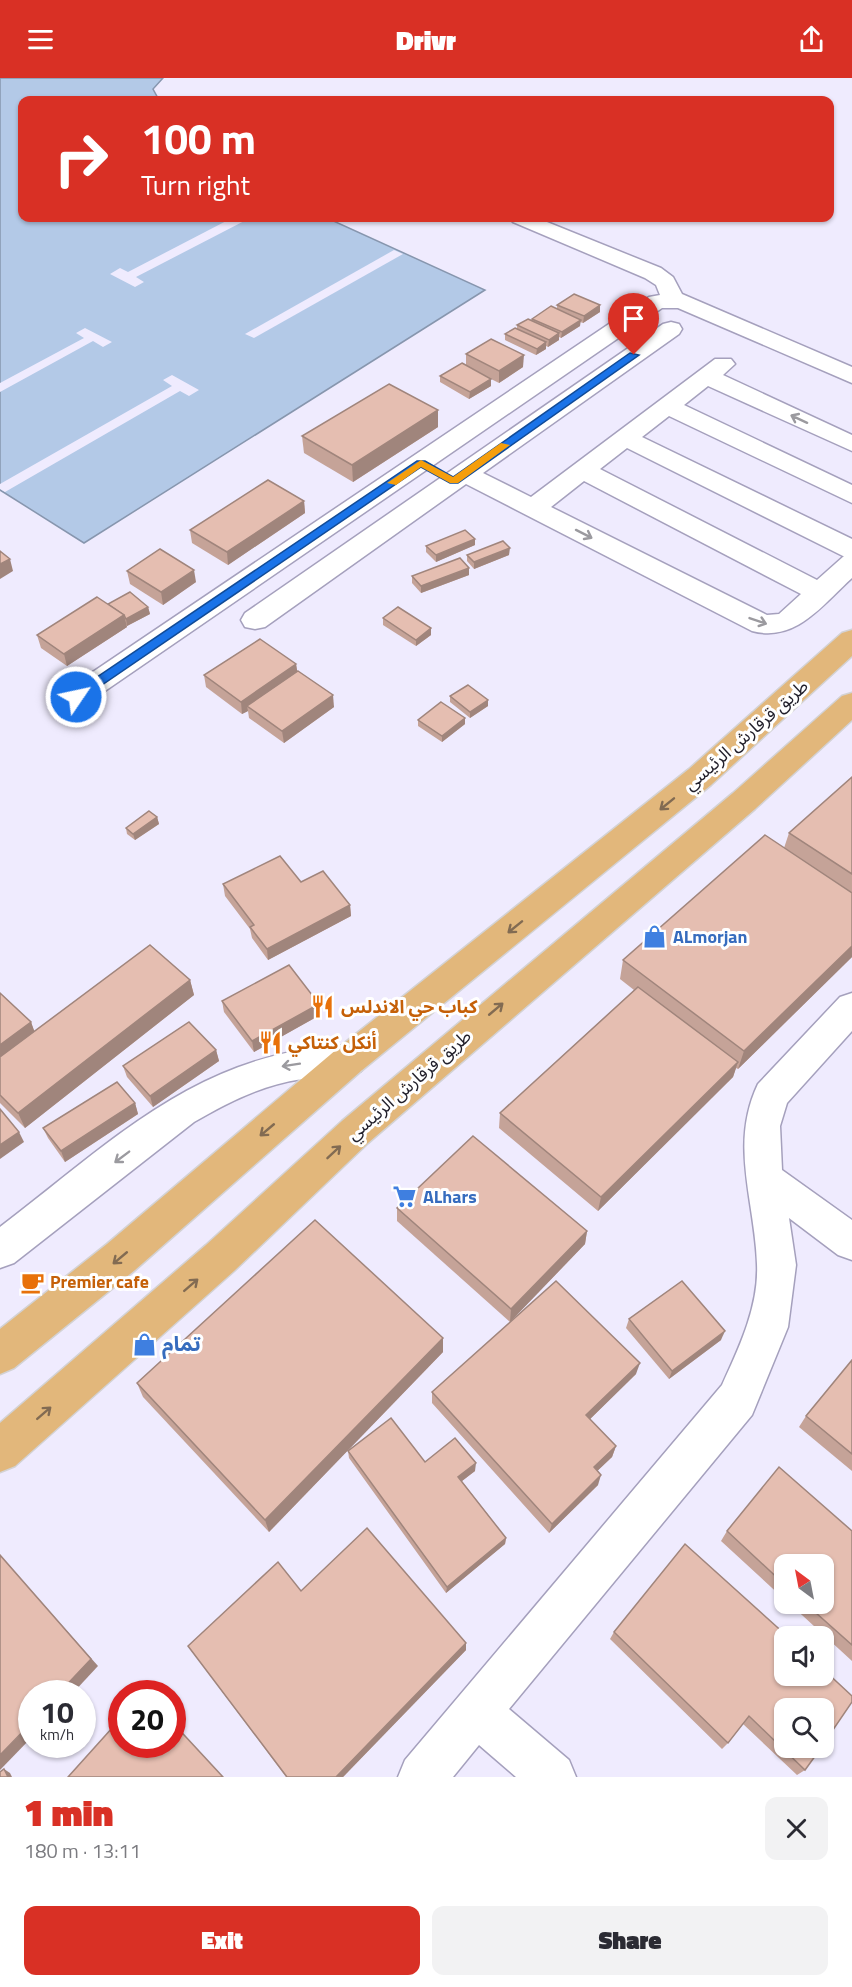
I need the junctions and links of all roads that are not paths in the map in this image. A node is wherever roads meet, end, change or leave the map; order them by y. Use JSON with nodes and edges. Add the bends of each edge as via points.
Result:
{"nodes":[{"id":1,"x":530,"y":222,"type":"edge"},
{"id":2,"x":673,"y":300,"type":"junction"},
{"id":3,"x":671,"y":329,"type":"dead end"},
{"id":4,"x":852,"y":376,"type":"edge"},
{"id":5,"x":668,"y":406,"type":"junction"},
{"id":6,"x":626,"y":438,"type":"junction"},
{"id":7,"x":852,"y":444,"type":"edge"},
{"id":8,"x":421,"y":463,"type":"junction"},
{"id":9,"x":583,"y":470,"type":"junction"},
{"id":10,"x":459,"y":477,"type":"junction"},
{"id":11,"x":852,"y":495,"type":"edge"},
{"id":12,"x":532,"y":508,"type":"junction"},
{"id":13,"x":852,"y":550,"type":"edge"},
{"id":14,"x":852,"y":563,"type":"edge"},
{"id":15,"x":819,"y":592,"type":"junction"},
{"id":16,"x":255,"y":620,"type":"dead end"},
{"id":17,"x":852,"y":640,"type":"edge"},
{"id":18,"x":76,"y":697,"type":"dead end"},
{"id":19,"x":852,"y":703,"type":"edge"},
{"id":20,"x":852,"y":1007,"type":"edge"},
{"id":21,"x":349,"y":1060,"type":"junction"},
{"id":22,"x":764,"y":1178,"type":"junction"},
{"id":23,"x":852,"y":1242,"type":"edge"},
{"id":24,"x":0,"y":1250,"type":"edge"},
{"id":25,"x":0,"y":1354,"type":"edge"},
{"id":26,"x":0,"y":1451,"type":"edge"},
{"id":27,"x":477,"y":1713,"type":"junction"},
{"id":28,"x":422,"y":1777,"type":"edge"},
{"id":29,"x":552,"y":1777,"type":"edge"}],
"edges":[{"from":1,"to":2,"type":"street","via":[[653,273],[665,282]]},
{"from":2,"to":4,"type":"street"},
{"from":2,"to":8,"type":"street","via":[[657,302]]},
{"from":3,"to":10,"type":"street"},
{"from":5,"to":6,"type":"street"},
{"from":7,"to":5,"type":"street","one_way":true,"via":[[715,370]]},
{"from":5,"to":11,"type":"street"},
{"from":6,"to":9,"type":"street"},
{"from":6,"to":13,"type":"street"},
{"from":8,"to":10,"type":"street"},
{"from":8,"to":18,"type":"street"},
{"from":9,"to":12,"type":"street"},
{"from":9,"to":15,"type":"street"},
{"from":10,"to":12,"type":"street"},
{"from":10,"to":16,"type":"street"},
{"from":12,"to":15,"type":"street","one_way":true,"via":[[762,624],[788,621]]},
{"from":14,"to":15,"type":"street"},
{"from":17,"to":21,"type":"main road","name":"طريق قرقارش الرئيسي","one_way":true,"via":[[700,777]]},
{"from":26,"to":19,"type":"main road","name":"طريق قرقارش الرئيسي","one_way":true,"via":[[220,1258],[355,1132],[744,801]]},
{"from":20,"to":22,"type":"street","via":[[771,1095],[762,1126]]},
{"from":21,"to":24,"type":"street","one_way":true,"via":[[279,1066],[212,1092]]},
{"from":21,"to":25,"type":"main road","name":"طريق قرقارش الرئيسي","one_way":true,"via":[[121,1257]]},
{"from":22,"to":23,"type":"street"},
{"from":22,"to":27,"type":"street","via":[[777,1265],[768,1327],[737,1400]]},
{"from":27,"to":28,"type":"street"},
{"from":27,"to":29,"type":"street"}]}
